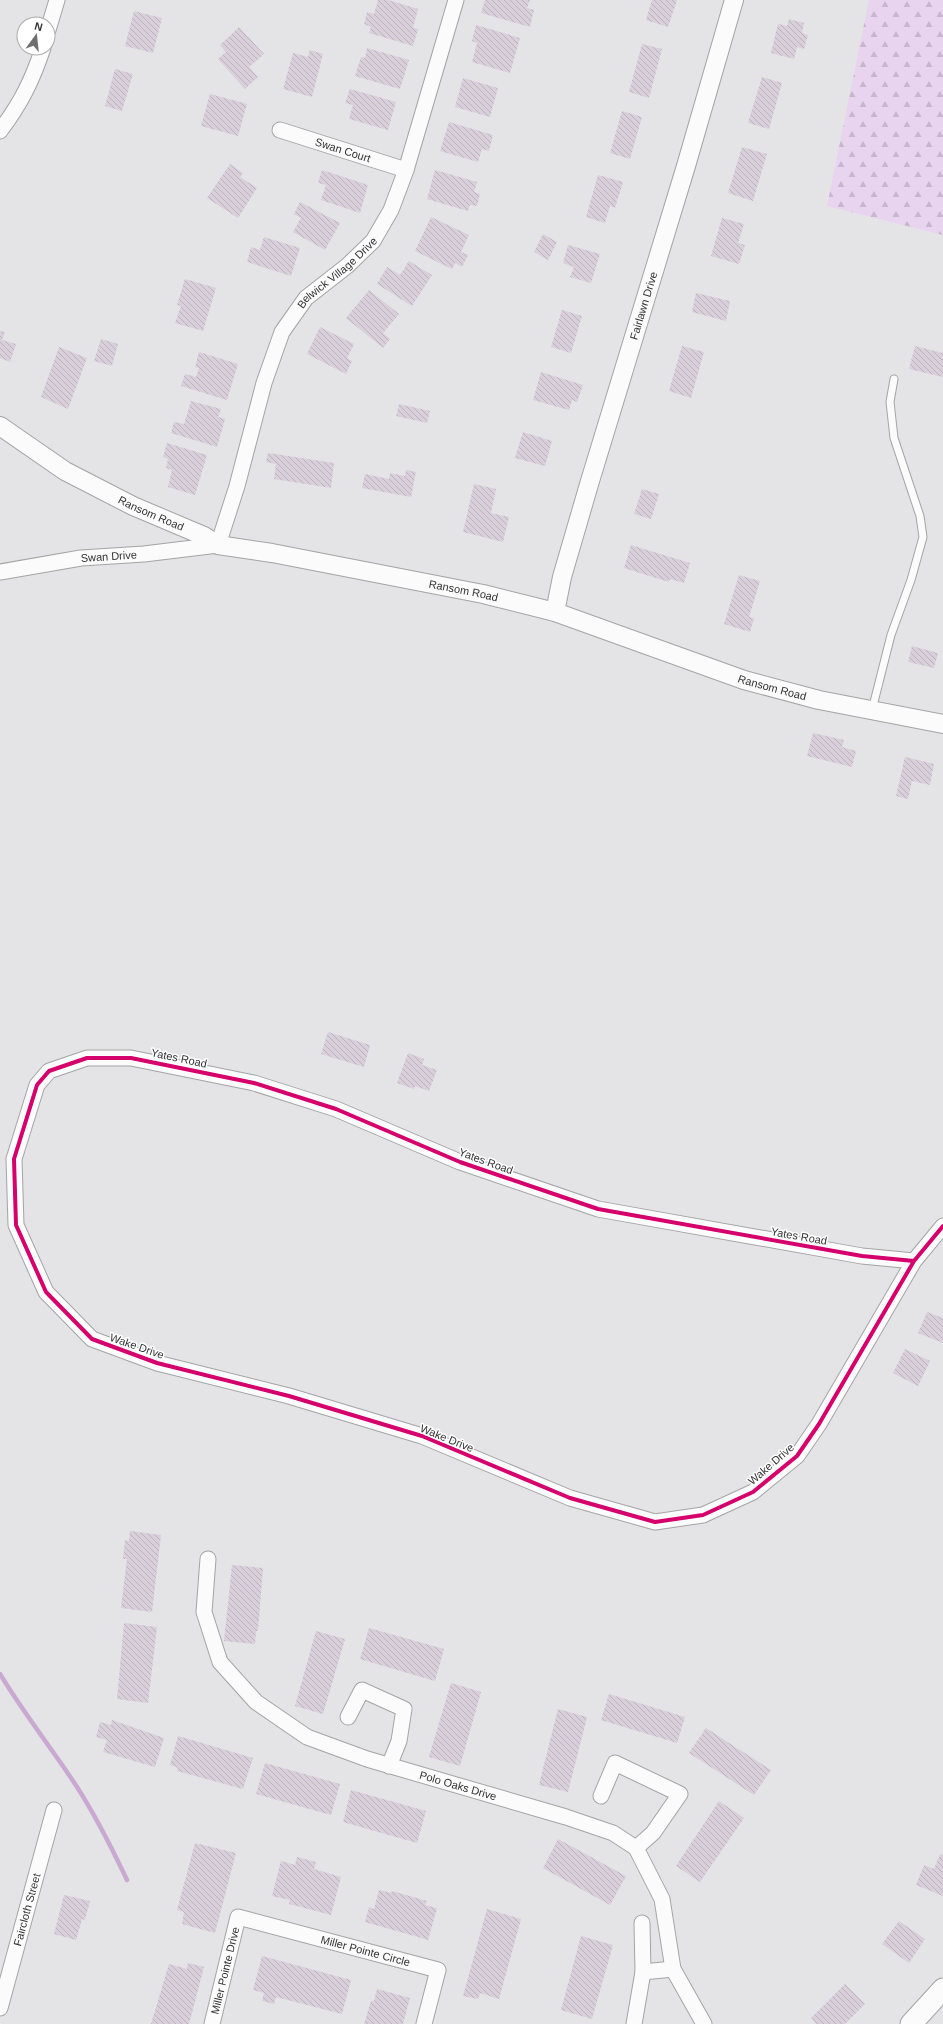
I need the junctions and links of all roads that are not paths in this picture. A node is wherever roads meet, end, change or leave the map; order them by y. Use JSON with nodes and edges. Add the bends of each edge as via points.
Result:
{"nodes":[{"id":1,"x":57,"y":0,"type":"edge"},
{"id":2,"x":456,"y":0,"type":"edge"},
{"id":3,"x":734,"y":0,"type":"edge"},
{"id":4,"x":52,"y":16,"type":"edge"},
{"id":5,"x":40,"y":56,"type":"edge"},
{"id":6,"x":280,"y":130,"type":"dead end"},
{"id":7,"x":0,"y":131,"type":"edge"},
{"id":8,"x":406,"y":170,"type":"junction"},
{"id":9,"x":894,"y":379,"type":"dead end"},
{"id":10,"x":0,"y":426,"type":"edge"},
{"id":11,"x":218,"y":545,"type":"junction"},
{"id":12,"x":0,"y":572,"type":"edge"},
{"id":13,"x":555,"y":612,"type":"junction"},
{"id":14,"x":872,"y":710,"type":"junction"},
{"id":15,"x":943,"y":724,"type":"edge"},
{"id":16,"x":62,"y":1067,"type":"joint"},
{"id":17,"x":943,"y":1226,"type":"edge"},
{"id":18,"x":914,"y":1261,"type":"junction"},
{"id":19,"x":208,"y":1559,"type":"dead end"},
{"id":20,"x":348,"y":1717,"type":"dead end"},
{"id":21,"x":389,"y":1766,"type":"junction"},
{"id":22,"x":601,"y":1796,"type":"dead end"},
{"id":23,"x":54,"y":1810,"type":"dead end"},
{"id":24,"x":636,"y":1848,"type":"junction"},
{"id":25,"x":238,"y":1917,"type":"joint"},
{"id":26,"x":642,"y":1923,"type":"dead end"},
{"id":27,"x":673,"y":1969,"type":"junction"},
{"id":28,"x":643,"y":1972,"type":"junction"},
{"id":29,"x":943,"y":1989,"type":"edge"},
{"id":30,"x":0,"y":2008,"type":"edge"},
{"id":31,"x":212,"y":2024,"type":"edge"},
{"id":32,"x":424,"y":2024,"type":"edge"},
{"id":33,"x":634,"y":2024,"type":"edge"},
{"id":34,"x":704,"y":2024,"type":"edge"},
{"id":35,"x":911,"y":2024,"type":"edge"}],
"edges":[{"from":1,"to":4,"type":"street"},
{"from":2,"to":8,"type":"street","name":"Belwick Village Drive"},
{"from":3,"to":13,"type":"street","name":"Fairlawn Drive","via":[[590,481],[562,577]]},
{"from":5,"to":7,"type":"street","via":[[32,81]]},
{"from":6,"to":8,"type":"street","name":"Swan Court"},
{"from":8,"to":11,"type":"street","name":"Belwick Village Drive","via":[[391,210],[373,241],[348,266],[306,298],[282,332],[264,383]]},
{"from":9,"to":14,"type":"lane","via":[[890,402],[894,438],[920,516],[923,537],[912,580],[891,635]]},
{"from":10,"to":11,"type":"street","name":"Ransom Road","via":[[65,471],[133,506],[204,536]]},
{"from":11,"to":12,"type":"street","name":"Swan Drive","via":[[81,558]]},
{"from":11,"to":13,"type":"street","name":"Ransom Road","via":[[460,589]]},
{"from":13,"to":14,"type":"street","name":"Ransom Road","via":[[744,680],[819,700]]},
{"from":14,"to":15,"type":"street","name":"Ransom Road"},
{"from":16,"to":18,"type":"street","name":"Yates Road","via":[[87,1058],[131,1058],[254,1083],[336,1109],[460,1162],[598,1209],[862,1256]]},
{"from":16,"to":18,"type":"street","name":"Wake Drive","via":[[50,1071],[37,1085],[14,1159],[16,1225],[46,1292],[92,1339],[157,1363],[289,1396],[422,1436],[570,1498],[656,1522],[703,1514],[754,1492],[797,1456],[820,1424]]},
{"from":17,"to":18,"type":"street","name":"Wake Drive"},
{"from":19,"to":21,"type":"street","name":"Polo Oaks Drive","via":[[204,1612],[220,1662],[256,1702],[307,1737]]},
{"from":20,"to":21,"type":"street","via":[[362,1690],[404,1709],[399,1741]]},
{"from":21,"to":24,"type":"street","name":"Polo Oaks Drive","via":[[566,1817],[613,1833]]},
{"from":22,"to":24,"type":"street","via":[[615,1763],[680,1794],[653,1833]]},
{"from":23,"to":30,"type":"street","name":"Faircloth Street"},
{"from":24,"to":27,"type":"street","name":"Polo Oaks Drive","via":[[662,1899]]},
{"from":25,"to":31,"type":"street","name":"Miller Pointe Drive"},
{"from":25,"to":32,"type":"street","name":"Miller Pointe Circle","via":[[438,1970]]},
{"from":26,"to":28,"type":"street"},
{"from":27,"to":28,"type":"street"},
{"from":27,"to":34,"type":"street","name":"Polo Oaks Drive"},
{"from":28,"to":33,"type":"street"},
{"from":29,"to":35,"type":"main road"}]}
